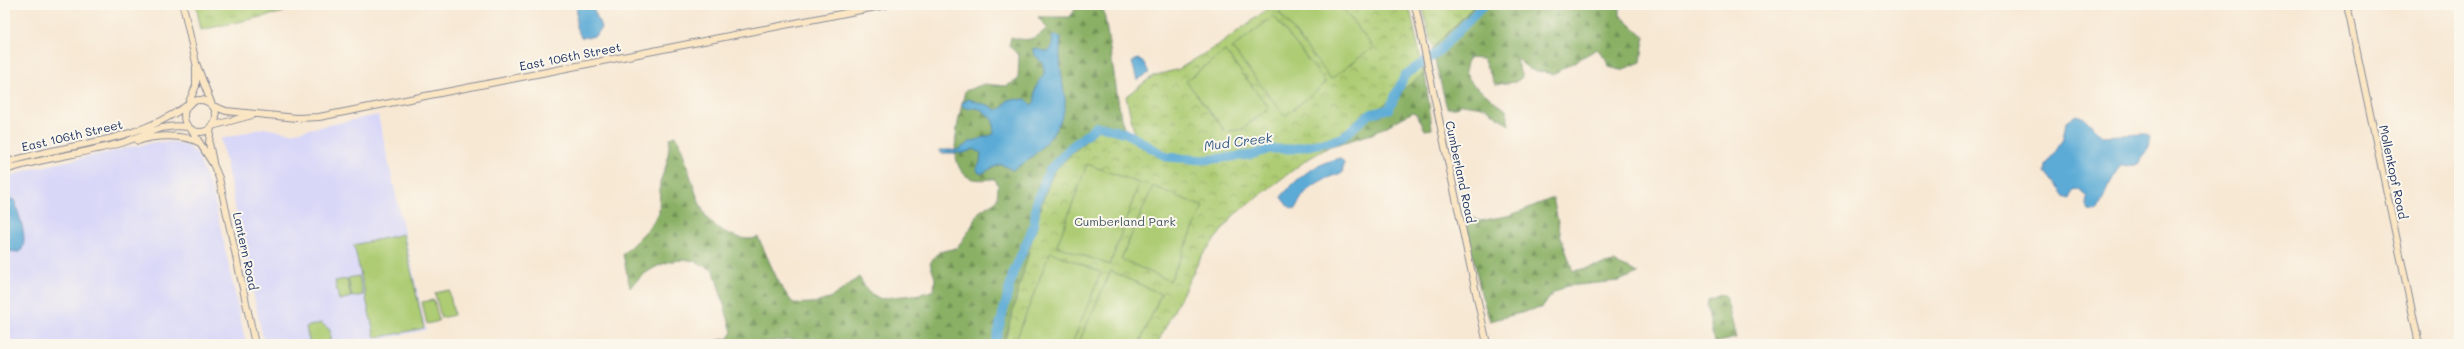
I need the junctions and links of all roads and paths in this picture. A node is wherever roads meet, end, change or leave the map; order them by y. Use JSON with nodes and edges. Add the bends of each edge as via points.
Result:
{"nodes":[{"id":1,"x":183,"y":5,"type":"edge"},
{"id":2,"x":886,"y":5,"type":"edge"},
{"id":3,"x":1415,"y":5,"type":"edge"},
{"id":4,"x":2347,"y":5,"type":"edge"},
{"id":5,"x":196,"y":63,"type":"junction"},
{"id":6,"x":187,"y":105,"type":"junction"},
{"id":7,"x":212,"y":106,"type":"junction"},
{"id":8,"x":257,"y":114,"type":"junction"},
{"id":9,"x":212,"y":126,"type":"junction"},
{"id":10,"x":189,"y":128,"type":"junction"},
{"id":11,"x":200,"y":143,"type":"junction"},
{"id":12,"x":118,"y":144,"type":"junction"},
{"id":13,"x":5,"y":163,"type":"edge"},
{"id":14,"x":213,"y":164,"type":"junction"},
{"id":15,"x":5,"y":170,"type":"edge"},
{"id":16,"x":255,"y":344,"type":"edge"},
{"id":17,"x":1487,"y":344,"type":"edge"},
{"id":18,"x":2419,"y":344,"type":"edge"}],
"edges":[{"from":1,"to":5,"type":"main road"},
{"from":2,"to":8,"type":"main road","name":"East 106th Street","via":[[319,118]]},
{"from":3,"to":17,"type":"main road","name":"Cumberland Road"},
{"from":4,"to":18,"type":"main road","name":"Mollenkopf Road"},
{"from":5,"to":6,"type":"main road","via":[[196,86]]},
{"from":5,"to":7,"type":"main road"},
{"from":6,"to":7,"type":"main road","via":[[200,99]]},
{"from":6,"to":10,"type":"main road","via":[[183,117]]},
{"from":6,"to":13,"type":"main road","name":"East 106th Street","via":[[173,116],[129,134]]},
{"from":7,"to":8,"type":"main road","name":"East 106th Street","via":[[226,111]]},
{"from":7,"to":9,"type":"main road","via":[[216,118]]},
{"from":8,"to":9,"type":"main road","name":"East 106th Street"},
{"from":9,"to":10,"type":"main road","via":[[202,132]]},
{"from":9,"to":14,"type":"main road","name":"Lantern Road","via":[[209,143]]},
{"from":10,"to":11,"type":"main road","name":"Lantern Road"},
{"from":10,"to":12,"type":"main road","name":"East 106th Street","via":[[166,126]]},
{"from":11,"to":12,"type":"main road","via":[[191,139],[158,137],[127,145]]},
{"from":11,"to":14,"type":"main road","name":"Lantern Road"},
{"from":12,"to":15,"type":"main road","name":"East 106th Street"},
{"from":14,"to":16,"type":"main road","name":"Lantern Road","via":[[220,184]]}]}
